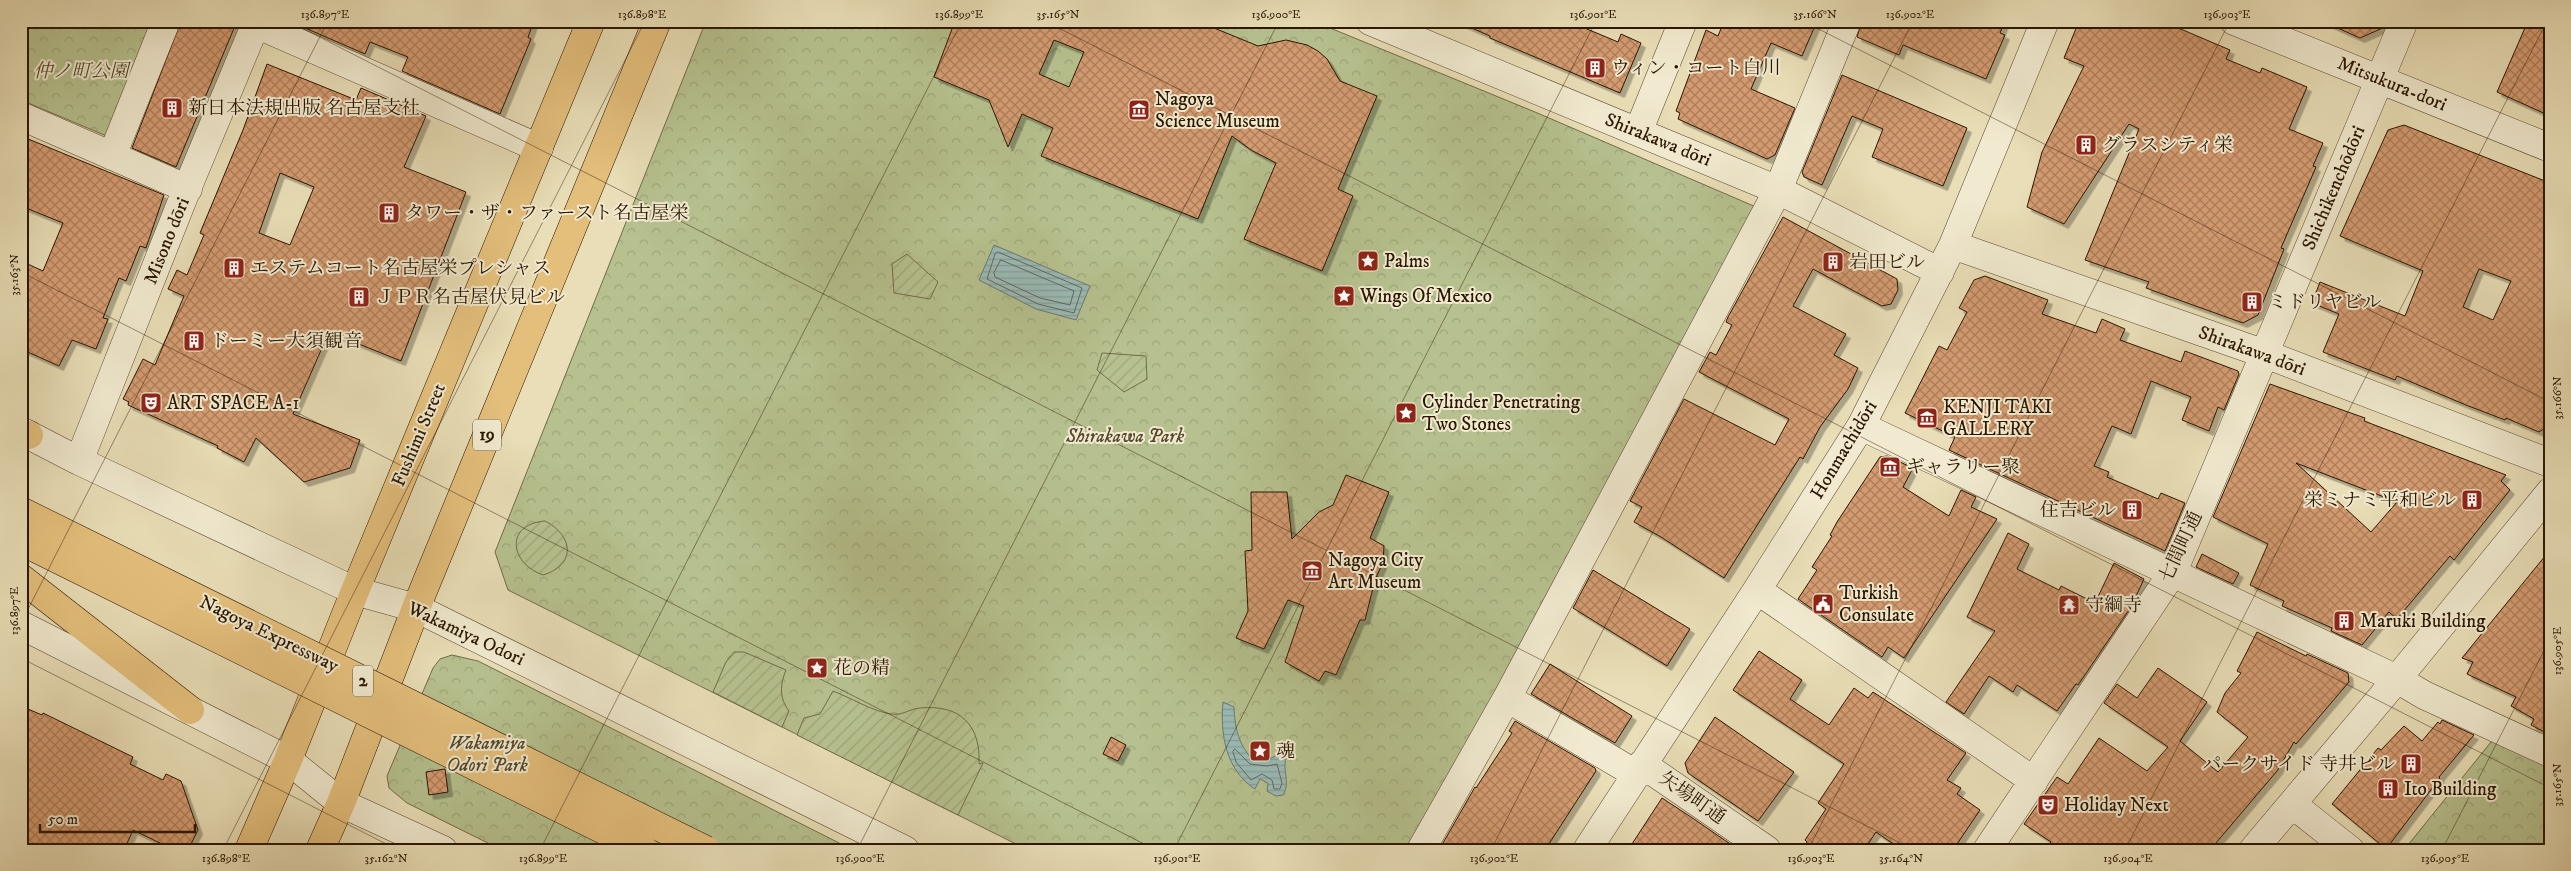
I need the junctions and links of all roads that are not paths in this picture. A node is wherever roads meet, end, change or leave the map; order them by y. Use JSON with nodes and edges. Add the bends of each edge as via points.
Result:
{"nodes":[{"id":1,"x":166,"y":21,"type":"edge"},
{"id":2,"x":591,"y":21,"type":"edge"},
{"id":3,"x":657,"y":21,"type":"edge"},
{"id":4,"x":1370,"y":21,"type":"edge"},
{"id":5,"x":1682,"y":21,"type":"edge"},
{"id":6,"x":1847,"y":21,"type":"edge"},
{"id":7,"x":2045,"y":21,"type":"edge"},
{"id":8,"x":2234,"y":21,"type":"edge"},
{"id":9,"x":2404,"y":21,"type":"edge"},
{"id":10,"x":257,"y":23,"type":"edge"},
{"id":11,"x":2380,"y":80,"type":"junction"},
{"id":12,"x":21,"y":116,"type":"edge"},
{"id":13,"x":1638,"y":132,"type":"junction"},
{"id":14,"x":539,"y":148,"type":"junction"},
{"id":15,"x":2550,"y":148,"type":"edge"},
{"id":16,"x":112,"y":156,"type":"junction"},
{"id":17,"x":188,"y":189,"type":"junction"},
{"id":18,"x":1778,"y":190,"type":"junction"},
{"id":19,"x":1953,"y":245,"type":"junction"},
{"id":20,"x":1940,"y":272,"type":"junction"},
{"id":21,"x":2265,"y":354,"type":"junction"},
{"id":22,"x":1861,"y":426,"type":"junction"},
{"id":23,"x":24,"y":433,"type":"edge"},
{"id":24,"x":79,"y":461,"type":"junction"},
{"id":25,"x":2550,"y":463,"type":"edge"},
{"id":26,"x":2550,"y":492,"type":"edge"},
{"id":27,"x":21,"y":512,"type":"edge"},
{"id":28,"x":21,"y":541,"type":"edge"},
{"id":29,"x":2173,"y":572,"type":"junction"},
{"id":30,"x":21,"y":578,"type":"edge"},
{"id":31,"x":1757,"y":590,"type":"junction"},
{"id":32,"x":355,"y":591,"type":"junction"},
{"id":33,"x":416,"y":608,"type":"junction"},
{"id":34,"x":21,"y":625,"type":"edge"},
{"id":35,"x":2397,"y":679,"type":"junction"},
{"id":36,"x":1507,"y":698,"type":"junction"},
{"id":37,"x":190,"y":710,"type":"junction"},
{"id":38,"x":2550,"y":753,"type":"edge"},
{"id":39,"x":288,"y":760,"type":"junction"},
{"id":40,"x":1639,"y":769,"type":"junction"},
{"id":41,"x":2034,"y":781,"type":"junction"},
{"id":42,"x":341,"y":803,"type":"junction"},
{"id":43,"x":2292,"y":804,"type":"junction"},
{"id":44,"x":248,"y":850,"type":"edge"},
{"id":45,"x":320,"y":850,"type":"edge"},
{"id":46,"x":443,"y":850,"type":"edge"},
{"id":47,"x":644,"y":850,"type":"edge"},
{"id":48,"x":706,"y":850,"type":"edge"},
{"id":49,"x":905,"y":850,"type":"edge"},
{"id":50,"x":1421,"y":850,"type":"edge"},
{"id":51,"x":1587,"y":850,"type":"edge"},
{"id":52,"x":1767,"y":850,"type":"edge"},
{"id":53,"x":1987,"y":850,"type":"edge"},
{"id":54,"x":2253,"y":850,"type":"edge"},
{"id":55,"x":2350,"y":850,"type":"edge"}],
"edges":[{"from":1,"to":16,"type":"street"},
{"from":2,"to":14,"type":"highway","name":"Fushimi Street"},
{"from":3,"to":33,"type":"highway","number":"19"},
{"from":4,"to":13,"type":"street","name":"Shirakawa dōri"},
{"from":5,"to":13,"type":"street"},
{"from":6,"to":18,"type":"street"},
{"from":7,"to":19,"type":"street","name":"Honmachidōri"},
{"from":8,"to":11,"type":"street","name":"Mitsukura-dori"},
{"from":9,"to":11,"type":"street","name":"Shichikenchōdōri"},
{"from":10,"to":14,"type":"street"},
{"from":10,"to":17,"type":"street","name":"Misono dōri"},
{"from":11,"to":15,"type":"street","name":"Mitsukura-dori"},
{"from":11,"to":21,"type":"street","name":"Shichikenchōdōri"},
{"from":12,"to":16,"type":"street"},
{"from":13,"to":18,"type":"street","name":"Shirakawa dōri"},
{"from":14,"to":32,"type":"highway","name":"Fushimi Street"},
{"from":16,"to":17,"type":"street"},
{"from":17,"to":24,"type":"street","name":"Misono dōri"},
{"from":18,"to":20,"type":"street","name":"Shirakawa dōri"},
{"from":18,"to":36,"type":"street"},
{"from":19,"to":20,"type":"street","name":"Honmachidōri"},
{"from":19,"to":21,"type":"street","name":"Shirakawa dōri"},
{"from":20,"to":22,"type":"street","name":"Honmachidōri"},
{"from":21,"to":25,"type":"street","name":"Shirakawa dōri"},
{"from":21,"to":29,"type":"street","name":"七間町通"},
{"from":22,"to":29,"type":"street"},
{"from":22,"to":31,"type":"street","name":"Honmachidōri"},
{"from":23,"to":24,"type":"street","name":"Wakamiya Odori"},
{"from":24,"to":32,"type":"street","name":"Wakamiya Odori"},
{"from":26,"to":35,"type":"street"},
{"from":27,"to":48,"type":"highway","name":"Nagoya Expressway","number":"2","bridge":true},
{"from":28,"to":47,"type":"highway","name":"Nagoya Expressway","number":"2","bridge":true},
{"from":29,"to":35,"type":"street"},
{"from":29,"to":41,"type":"street","name":"七間町通"},
{"from":30,"to":37,"type":"highway"},
{"from":31,"to":40,"type":"street","name":"Honmachidōri"},
{"from":31,"to":41,"type":"street"},
{"from":32,"to":33,"type":"street","name":"Wakamiya Odori"},
{"from":32,"to":39,"type":"highway","name":"Fushimi Street"},
{"from":33,"to":42,"type":"highway","number":"19"},
{"from":33,"to":49,"type":"street","name":"Wakamiya Odori"},
{"from":34,"to":37,"type":"street"},
{"from":35,"to":38,"type":"street","via":[[2424,695]]},
{"from":35,"to":43,"type":"street"},
{"from":36,"to":40,"type":"street","name":"矢場町通"},
{"from":36,"to":50,"type":"street"},
{"from":37,"to":39,"type":"street"},
{"from":39,"to":42,"type":"street"},
{"from":39,"to":44,"type":"highway","name":"Fushimi Street"},
{"from":40,"to":51,"type":"street","name":"Honmachidōri"},
{"from":40,"to":52,"type":"street","name":"矢場町通"},
{"from":41,"to":53,"type":"street","name":"七間町通"},
{"from":42,"to":45,"type":"highway","number":"19"},
{"from":42,"to":46,"type":"street"},
{"from":43,"to":54,"type":"street"},
{"from":43,"to":55,"type":"street"}]}
